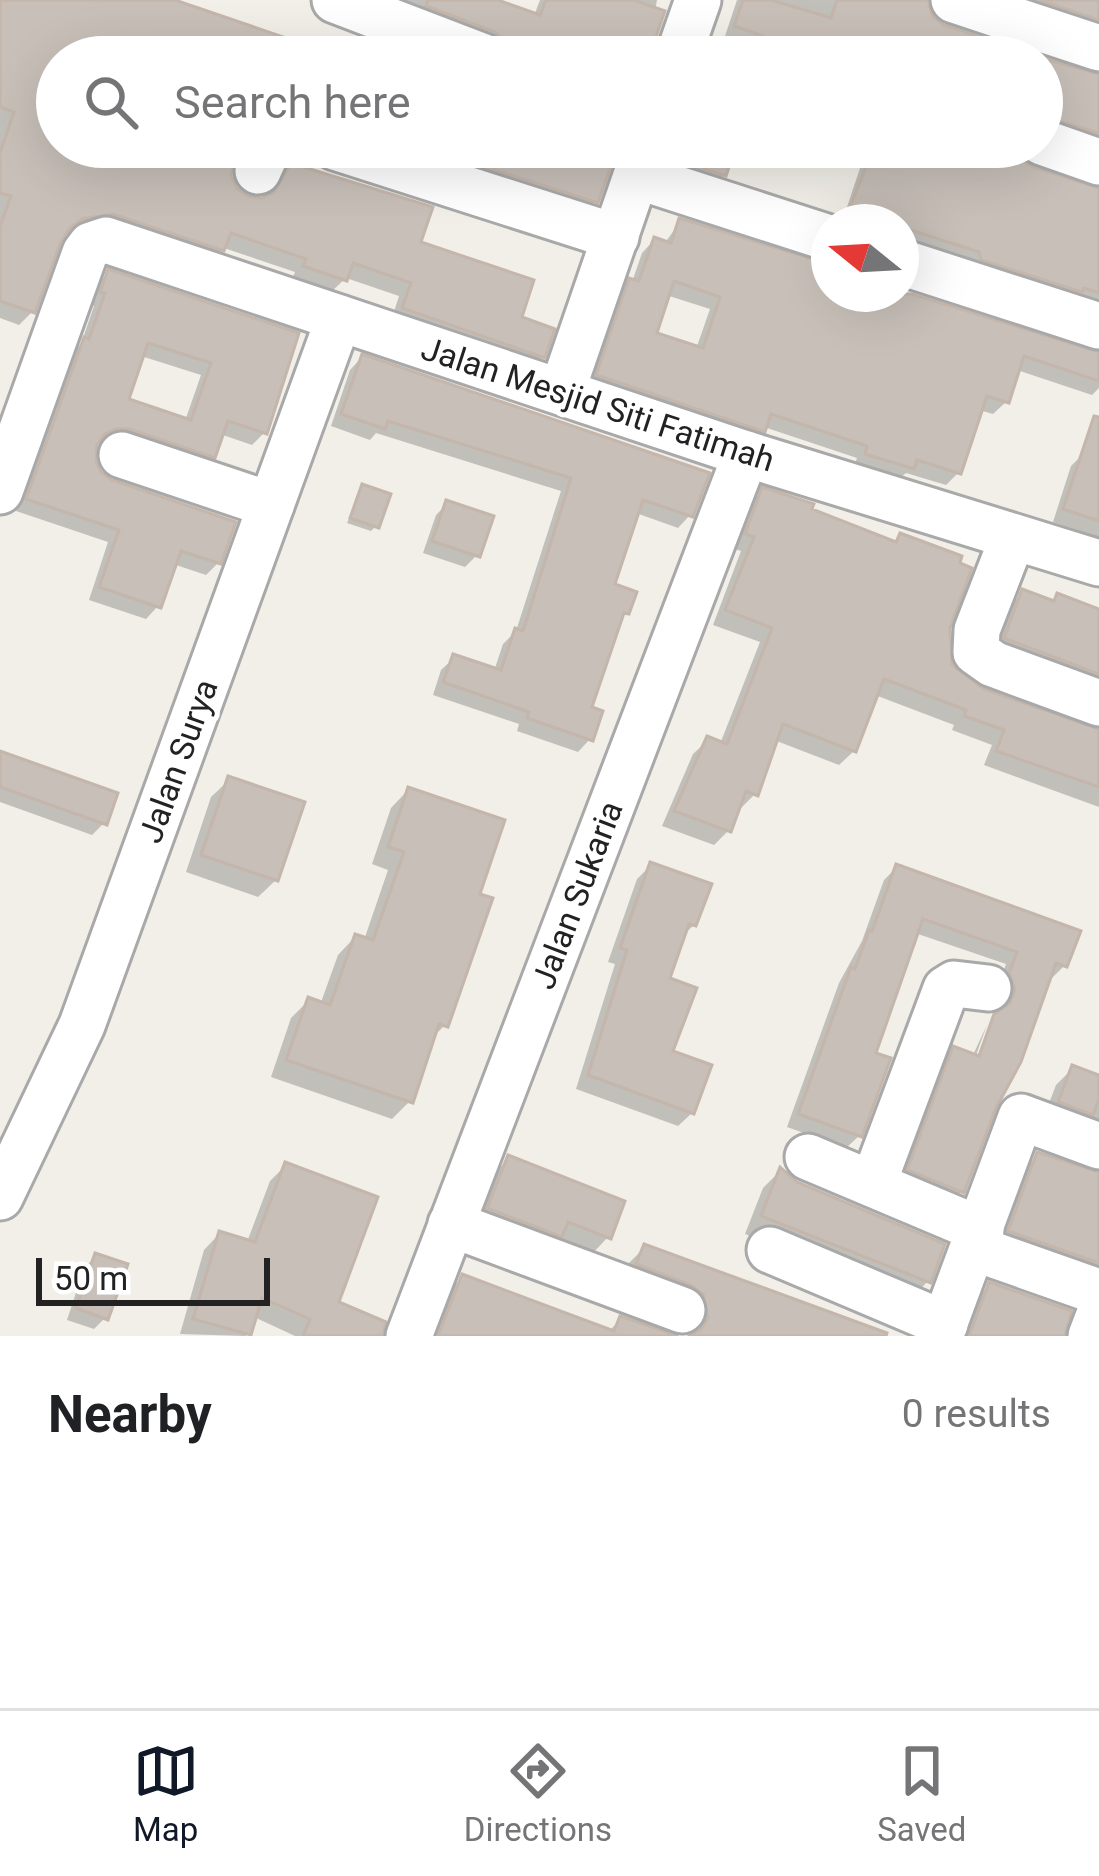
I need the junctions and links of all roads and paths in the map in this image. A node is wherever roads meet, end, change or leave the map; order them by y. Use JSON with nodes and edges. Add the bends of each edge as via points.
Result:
{"nodes":[{"id":1,"x":335,"y":0,"type":"edge"},
{"id":2,"x":954,"y":0,"type":"edge"},
{"id":3,"x":683,"y":5,"type":"edge"},
{"id":4,"x":429,"y":36,"type":"edge"},
{"id":5,"x":680,"y":36,"type":"edge"},
{"id":6,"x":1063,"y":36,"type":"edge"},
{"id":7,"x":1063,"y":36,"type":"edge"},
{"id":8,"x":1099,"y":48,"type":"edge"},
{"id":9,"x":1063,"y":149,"type":"edge"},
{"id":10,"x":1099,"y":162,"type":"edge"},
{"id":11,"x":401,"y":168,"type":"edge"},
{"id":12,"x":640,"y":168,"type":"edge"},
{"id":13,"x":659,"y":168,"type":"edge"},
{"id":14,"x":811,"y":231,"type":"edge"},
{"id":15,"x":616,"y":237,"type":"junction"},
{"id":16,"x":919,"y":268,"type":"edge"},
{"id":17,"x":339,"y":318,"type":"junction"},
{"id":18,"x":1099,"y":326,"type":"edge"},
{"id":19,"x":562,"y":391,"type":"junction"},
{"id":20,"x":122,"y":454,"type":"dead end"},
{"id":21,"x":746,"y":454,"type":"junction"},
{"id":22,"x":0,"y":491,"type":"edge"},
{"id":23,"x":271,"y":505,"type":"junction"},
{"id":24,"x":1013,"y":537,"type":"junction"},
{"id":25,"x":1099,"y":563,"type":"edge"},
{"id":26,"x":1099,"y":703,"type":"edge"},
{"id":27,"x":988,"y":988,"type":"dead end"},
{"id":28,"x":1099,"y":1146,"type":"edge"},
{"id":29,"x":808,"y":1156,"type":"dead end"},
{"id":30,"x":873,"y":1184,"type":"junction"},
{"id":31,"x":0,"y":1197,"type":"edge"},
{"id":32,"x":451,"y":1224,"type":"junction"},
{"id":33,"x":978,"y":1239,"type":"junction"},
{"id":34,"x":770,"y":1250,"type":"dead end"},
{"id":35,"x":1099,"y":1292,"type":"edge"},
{"id":36,"x":682,"y":1310,"type":"dead end"},
{"id":37,"x":1099,"y":1315,"type":"edge"},
{"id":38,"x":942,"y":1330,"type":"edge"},
{"id":39,"x":409,"y":1336,"type":"edge"},
{"id":40,"x":1091,"y":1336,"type":"edge"}],
"edges":[{"from":1,"to":4,"type":"street"},
{"from":2,"to":7,"type":"street"},
{"from":3,"to":5,"type":"street"},
{"from":6,"to":8,"type":"street"},
{"from":9,"to":10,"type":"street"},
{"from":11,"to":15,"type":"street"},
{"from":12,"to":15,"type":"street"},
{"from":13,"to":14,"type":"street"},
{"from":15,"to":19,"type":"street"},
{"from":16,"to":18,"type":"street"},
{"from":17,"to":19,"type":"street","name":"Jalan Mesjid Siti Fatimah"},
{"from":17,"to":22,"type":"street","name":"Jalan Mesjid Siti Fatimah","via":[[99,240],[86,254]]},
{"from":17,"to":23,"type":"street","name":"Jalan Surya"},
{"from":19,"to":21,"type":"street","name":"Jalan Mesjid Siti Fatimah"},
{"from":20,"to":23,"type":"street"},
{"from":21,"to":24,"type":"street","name":"Jalan Mesjid Siti Fatimah"},
{"from":21,"to":32,"type":"street","name":"Jalan Sukaria"},
{"from":23,"to":31,"type":"street","name":"Jalan Surya","via":[[82,1025]]},
{"from":24,"to":25,"type":"street","name":"Jalan Mesjid Siti Fatimah"},
{"from":24,"to":26,"type":"street","via":[[976,652]]},
{"from":27,"to":30,"type":"street","via":[[946,989]]},
{"from":28,"to":33,"type":"street","via":[[1021,1118]]},
{"from":29,"to":30,"type":"street"},
{"from":30,"to":33,"type":"street"},
{"from":32,"to":36,"type":"street"},
{"from":32,"to":39,"type":"street","name":"Jalan Sukaria"},
{"from":33,"to":35,"type":"street"},
{"from":33,"to":38,"type":"street"},
{"from":34,"to":38,"type":"street"},
{"from":37,"to":40,"type":"street"}]}
